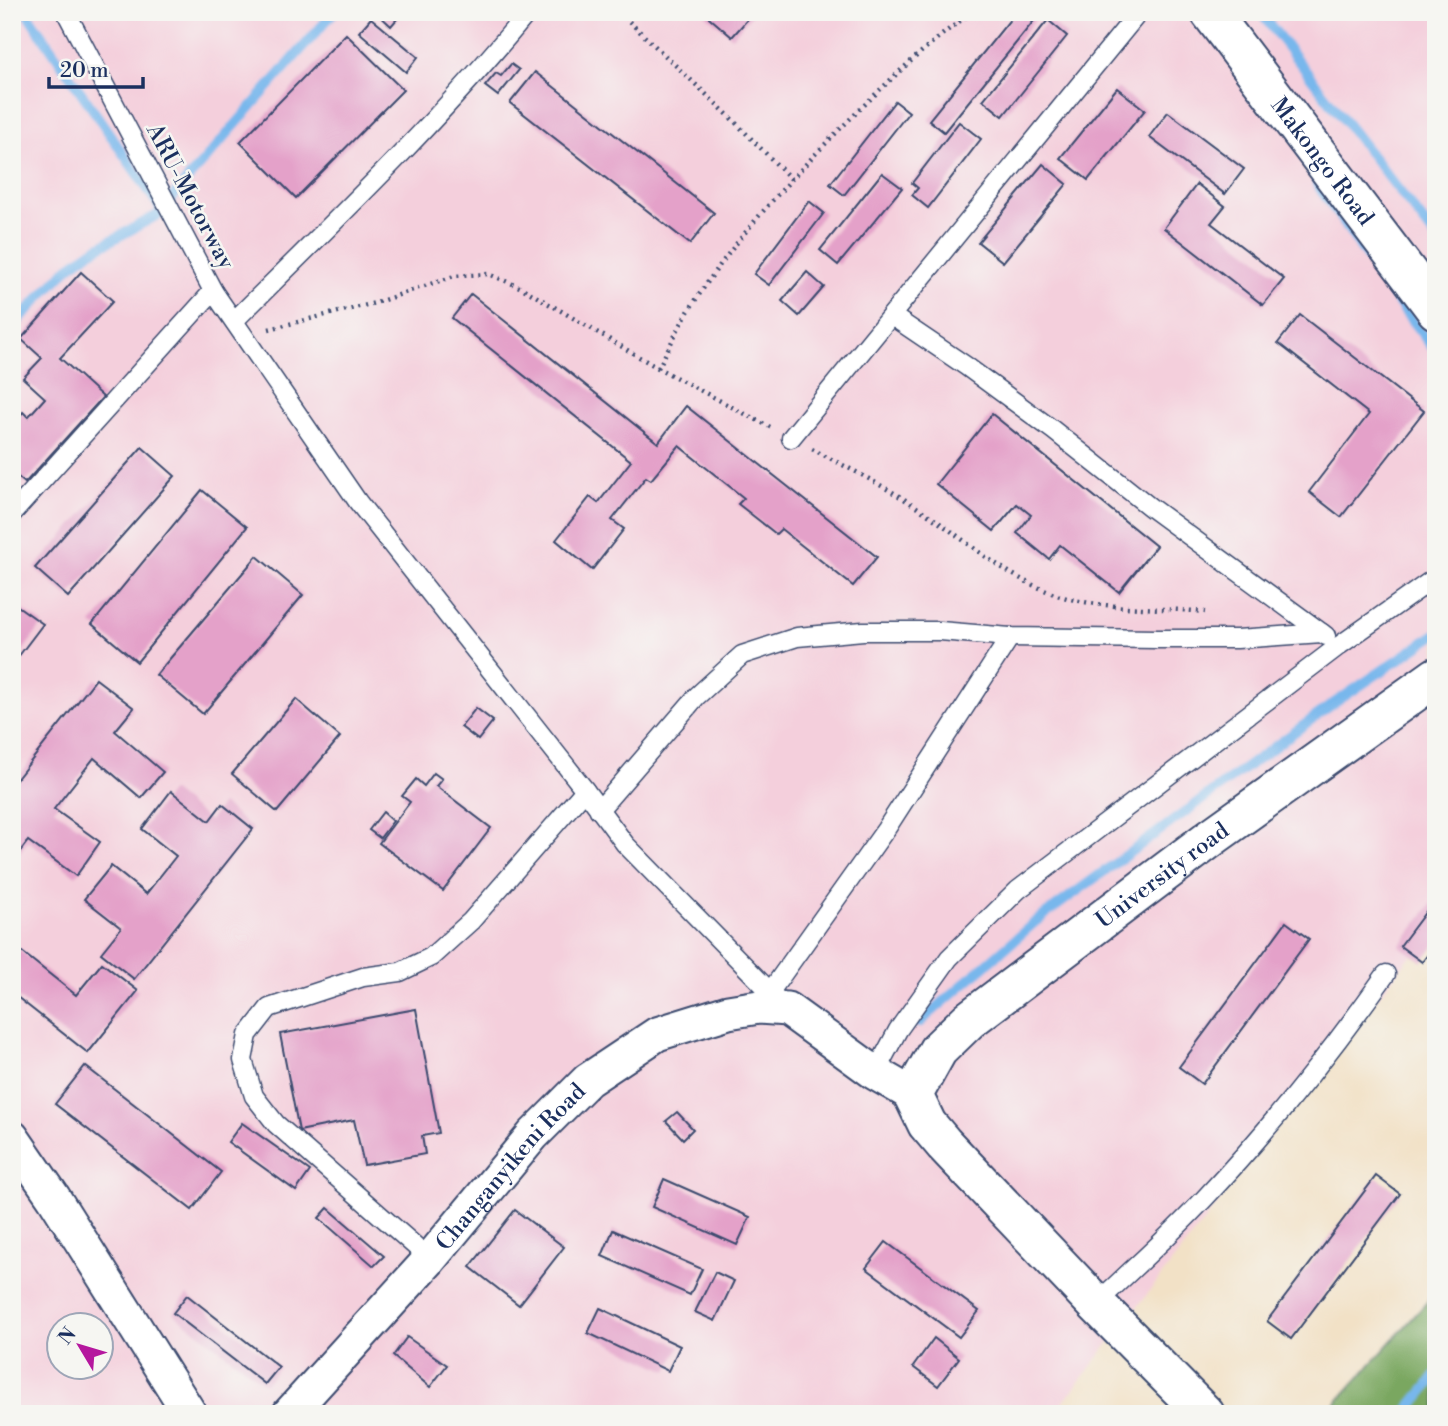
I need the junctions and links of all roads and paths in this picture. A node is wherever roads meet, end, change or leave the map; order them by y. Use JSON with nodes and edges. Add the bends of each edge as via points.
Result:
{"nodes":[{"id":1,"x":66,"y":12,"type":"edge"},
{"id":2,"x":528,"y":12,"type":"edge"},
{"id":3,"x":619,"y":12,"type":"edge"},
{"id":4,"x":973,"y":12,"type":"edge"},
{"id":5,"x":1139,"y":12,"type":"edge"},
{"id":6,"x":1210,"y":12,"type":"edge"},
{"id":7,"x":790,"y":179,"type":"junction"},
{"id":8,"x":214,"y":291,"type":"junction"},
{"id":9,"x":1436,"y":310,"type":"edge"},
{"id":10,"x":892,"y":316,"type":"junction"},
{"id":11,"x":239,"y":328,"type":"junction"},
{"id":12,"x":658,"y":368,"type":"junction"},
{"id":13,"x":791,"y":438,"type":"junction"},
{"id":14,"x":12,"y":514,"type":"edge"},
{"id":15,"x":1436,"y":577,"type":"edge"},
{"id":16,"x":1210,"y":612,"type":"dead end"},
{"id":17,"x":1322,"y":633,"type":"junction"},
{"id":18,"x":1010,"y":637,"type":"junction"},
{"id":19,"x":1340,"y":645,"type":"junction"},
{"id":20,"x":1436,"y":677,"type":"edge"},
{"id":21,"x":585,"y":789,"type":"junction"},
{"id":22,"x":599,"y":810,"type":"junction"},
{"id":23,"x":1386,"y":974,"type":"dead end"},
{"id":24,"x":778,"y":1001,"type":"junction"},
{"id":25,"x":874,"y":1073,"type":"junction"},
{"id":26,"x":912,"y":1095,"type":"junction"},
{"id":27,"x":12,"y":1138,"type":"edge"},
{"id":28,"x":430,"y":1259,"type":"junction"},
{"id":29,"x":1096,"y":1304,"type":"junction"},
{"id":30,"x":190,"y":1414,"type":"edge"},
{"id":31,"x":289,"y":1414,"type":"edge"},
{"id":32,"x":1205,"y":1414,"type":"edge"}],
"edges":[{"from":1,"to":8,"type":"lane","name":"ARU-Motorway"},
{"from":2,"to":11,"type":"lane"},
{"from":3,"to":7,"type":"path"},
{"from":4,"to":7,"type":"path","via":[[893,76]]},
{"from":5,"to":10,"type":"lane"},
{"from":6,"to":9,"type":"street","name":"Makongo Road"},
{"from":7,"to":12,"type":"path","via":[[728,254]]},
{"from":8,"to":11,"type":"lane","name":"ARU-Motorway"},
{"from":8,"to":14,"type":"lane"},
{"from":10,"to":13,"type":"lane"},
{"from":10,"to":17,"type":"lane","via":[[1053,430]]},
{"from":11,"to":12,"type":"path","via":[[375,303],[454,275],[489,274],[522,288]]},
{"from":11,"to":21,"type":"lane","name":"ARU-Motorway","via":[[358,502]]},
{"from":12,"to":13,"type":"path"},
{"from":13,"to":16,"type":"path","via":[[926,513],[1020,580],[1061,596],[1108,605]]},
{"from":15,"to":19,"type":"lane"},
{"from":17,"to":18,"type":"lane","via":[[1237,639]]},
{"from":17,"to":19,"type":"lane"},
{"from":18,"to":22,"type":"lane","via":[[863,631],[797,638],[742,655],[697,696]]},
{"from":18,"to":24,"type":"lane"},
{"from":19,"to":25,"type":"lane","via":[[1018,890],[949,958]]},
{"from":20,"to":26,"type":"street","name":"University road","via":[[1212,836],[969,1020],[938,1049]]},
{"from":21,"to":22,"type":"lane","name":"ARU-Motorway"},
{"from":21,"to":28,"type":"lane","via":[[471,921],[431,957],[400,972],[363,977],[269,1009],[248,1035],[243,1060],[254,1096],[276,1124]]},
{"from":22,"to":24,"type":"lane","name":"ARU-Motorway","via":[[650,873]]},
{"from":23,"to":29,"type":"lane","via":[[1244,1155]]},
{"from":24,"to":25,"type":"street"},
{"from":24,"to":28,"type":"street","name":"Changanyikeni Road","via":[[657,1034],[589,1080],[533,1135]]},
{"from":25,"to":26,"type":"street"},
{"from":26,"to":29,"type":"street","via":[[944,1144]]},
{"from":27,"to":30,"type":"street"},
{"from":28,"to":31,"type":"street","name":"Changanyikeni Road"},
{"from":29,"to":32,"type":"street"}]}
